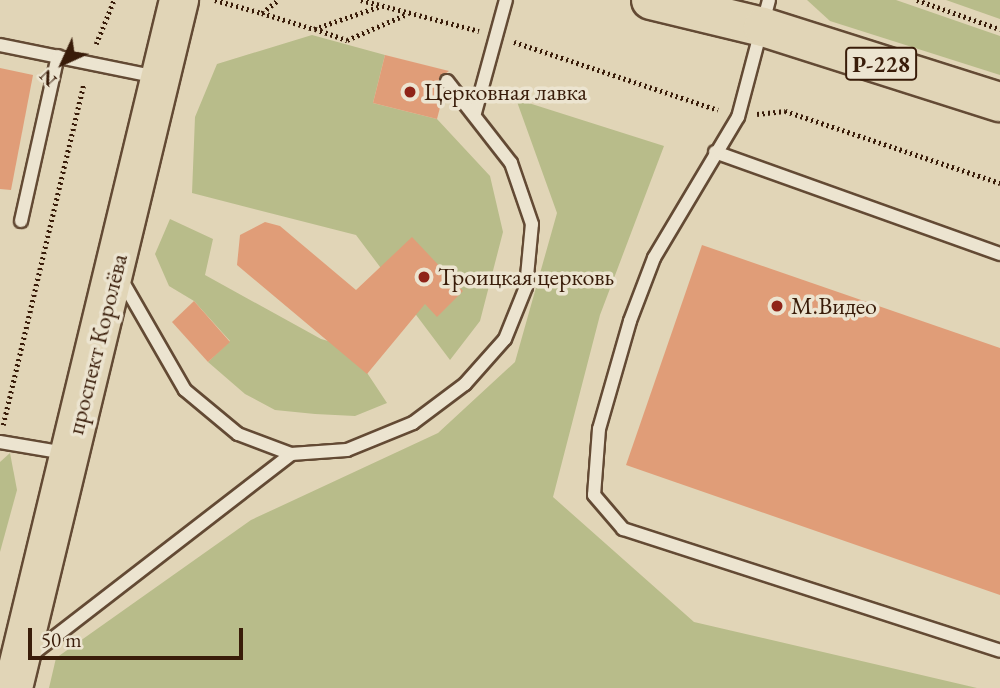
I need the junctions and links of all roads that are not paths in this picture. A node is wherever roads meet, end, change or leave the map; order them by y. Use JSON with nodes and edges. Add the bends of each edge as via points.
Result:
{"nodes":[{"id":1,"x":180,"y":0,"type":"edge"},
{"id":2,"x":506,"y":0,"type":"edge"},
{"id":3,"x":651,"y":0,"type":"edge"},
{"id":4,"x":766,"y":13,"type":"edge"},
{"id":5,"x":0,"y":45,"type":"edge"},
{"id":6,"x":58,"y":56,"type":"junction"},
{"id":7,"x":162,"y":78,"type":"junction"},
{"id":8,"x":447,"y":81,"type":"dead end"},
{"id":9,"x":1000,"y":102,"type":"edge"},
{"id":10,"x":475,"y":113,"type":"junction"},
{"id":11,"x":715,"y":152,"type":"junction"},
{"id":12,"x":21,"y":221,"type":"dead end"},
{"id":13,"x":1000,"y":254,"type":"edge"},
{"id":14,"x":115,"y":267,"type":"junction"},
{"id":15,"x":0,"y":442,"type":"edge"},
{"id":16,"x":291,"y":453,"type":"junction"},
{"id":17,"x":70,"y":454,"type":"junction"},
{"id":18,"x":1000,"y":651,"type":"edge"},
{"id":19,"x":16,"y":676,"type":"edge"}],
"edges":[{"from":1,"to":7,"type":"main road","name":"проспект Королёва"},
{"from":2,"to":10,"type":"lane"},
{"from":3,"to":4,"type":"main road","number":"Р-228"},
{"from":4,"to":9,"type":"main road","number":"Р-228"},
{"from":4,"to":11,"type":"lane","via":[[738,117]]},
{"from":5,"to":6,"type":"lane"},
{"from":6,"to":7,"type":"lane"},
{"from":6,"to":12,"type":"lane"},
{"from":7,"to":14,"type":"main road","name":"проспект Королёва"},
{"from":8,"to":10,"type":"lane"},
{"from":10,"to":16,"type":"lane","via":[[511,163],[532,224],[526,287],[506,339],[465,384],[413,423],[347,450]]},
{"from":11,"to":13,"type":"lane"},
{"from":11,"to":18,"type":"lane","via":[[654,258],[630,321],[599,429],[594,495],[623,529]]},
{"from":14,"to":16,"type":"lane","via":[[185,390],[238,434]]},
{"from":14,"to":17,"type":"main road","name":"проспект Королёва"},
{"from":15,"to":17,"type":"lane"},
{"from":16,"to":19,"type":"lane"},
{"from":17,"to":19,"type":"main road","name":"проспект Королёва"}]}
